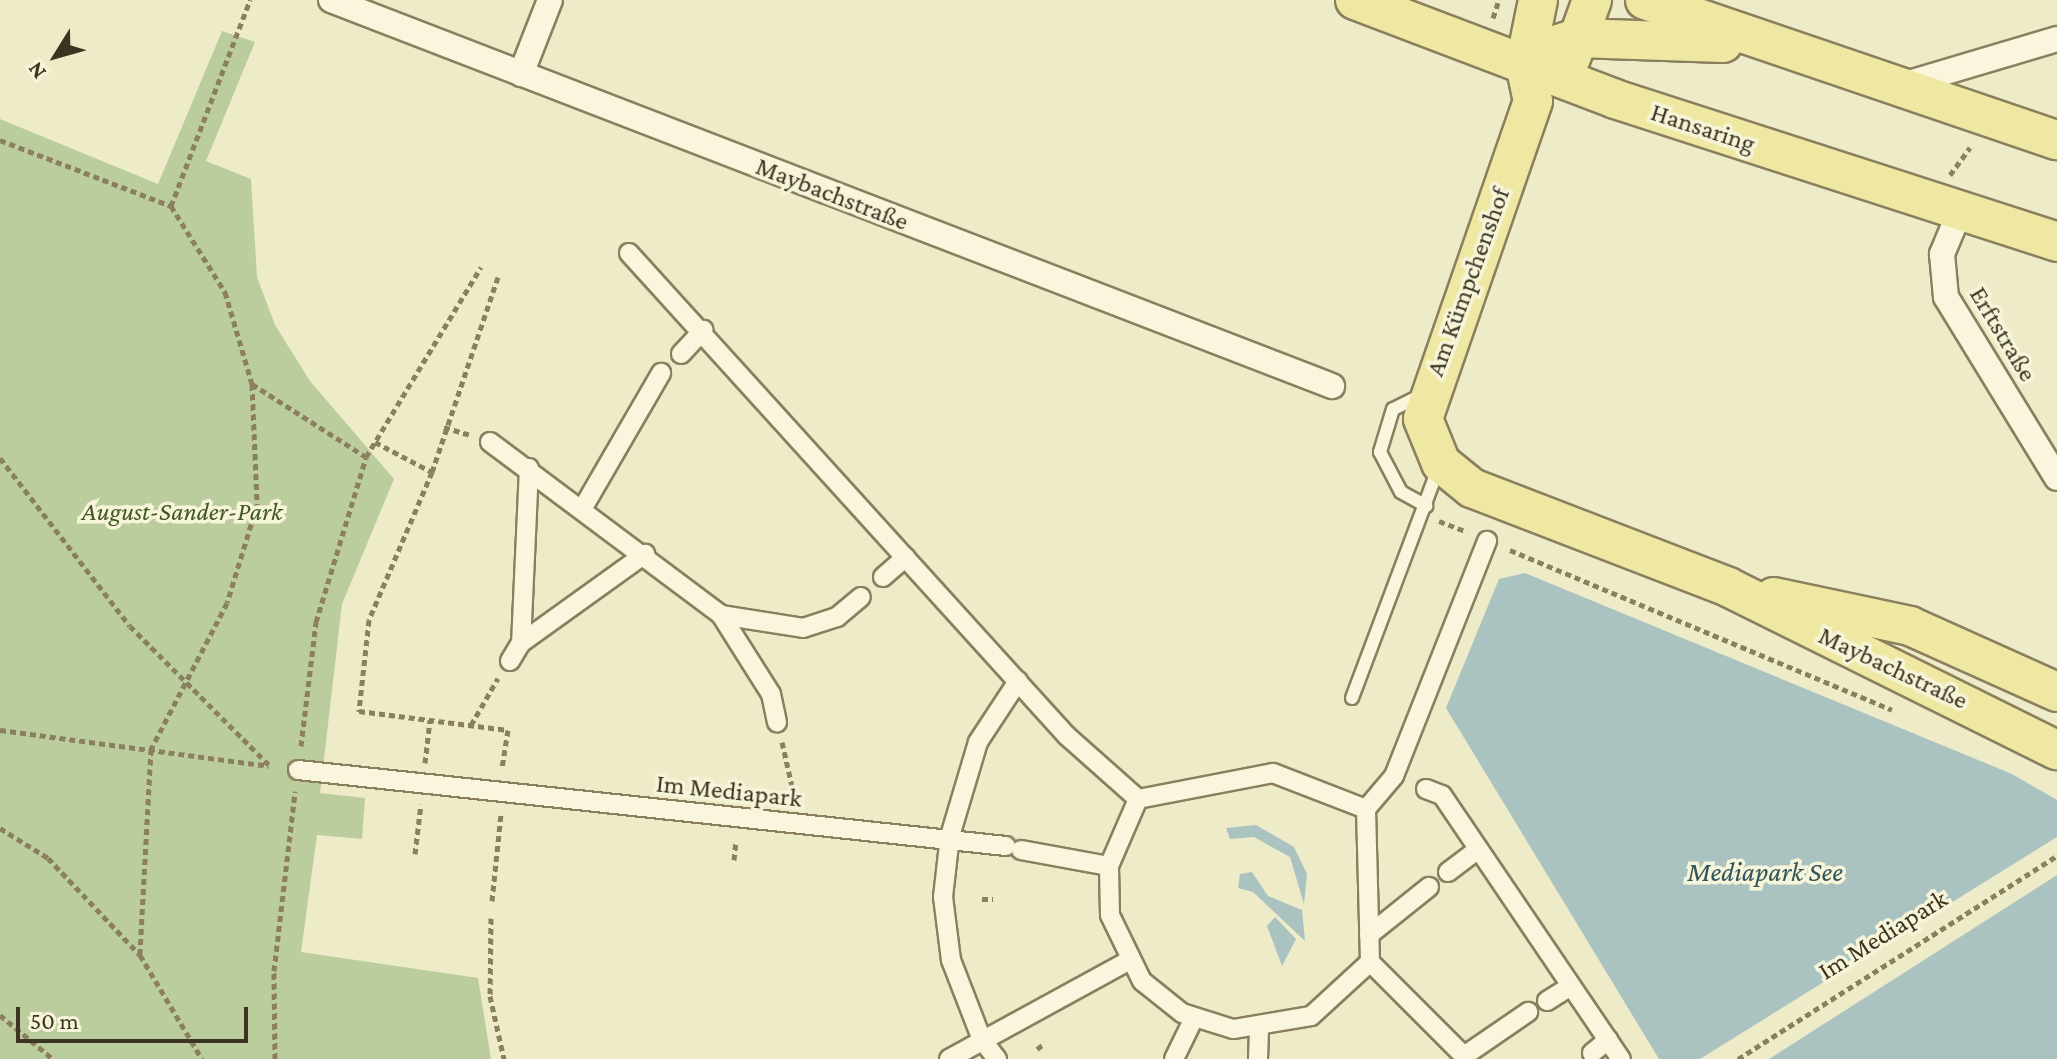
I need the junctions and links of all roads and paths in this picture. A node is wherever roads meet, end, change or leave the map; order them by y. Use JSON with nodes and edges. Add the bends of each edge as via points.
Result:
{"nodes":[{"id":1,"x":250,"y":0,"type":"edge"},
{"id":2,"x":331,"y":0,"type":"edge"},
{"id":3,"x":550,"y":0,"type":"edge"},
{"id":4,"x":1355,"y":0,"type":"edge"},
{"id":5,"x":1499,"y":0,"type":"edge"},
{"id":6,"x":1538,"y":0,"type":"edge"},
{"id":7,"x":1589,"y":0,"type":"edge"},
{"id":8,"x":1645,"y":0,"type":"edge"},
{"id":9,"x":1578,"y":38,"type":"junction"},
{"id":10,"x":2057,"y":39,"type":"edge"},
{"id":11,"x":1797,"y":54,"type":"junction"},
{"id":12,"x":1516,"y":57,"type":"junction"},
{"id":13,"x":521,"y":74,"type":"junction"},
{"id":14,"x":1564,"y":79,"type":"junction"},
{"id":15,"x":1897,"y":86,"type":"junction"},
{"id":16,"x":0,"y":140,"type":"edge"},
{"id":17,"x":2057,"y":140,"type":"edge"},
{"id":18,"x":171,"y":206,"type":"junction"},
{"id":19,"x":1960,"y":211,"type":"junction"},
{"id":20,"x":2057,"y":242,"type":"edge"},
{"id":21,"x":629,"y":253,"type":"dead end"},
{"id":22,"x":481,"y":267,"type":"dead end"},
{"id":23,"x":498,"y":277,"type":"dead end"},
{"id":24,"x":703,"y":330,"type":"junction"},
{"id":25,"x":681,"y":354,"type":"dead end"},
{"id":26,"x":661,"y":373,"type":"dead end"},
{"id":27,"x":252,"y":384,"type":"junction"},
{"id":28,"x":1332,"y":386,"type":"dead end"},
{"id":29,"x":1429,"y":391,"type":"junction"},
{"id":30,"x":444,"y":427,"type":"junction"},
{"id":31,"x":461,"y":432,"type":"dead end"},
{"id":32,"x":375,"y":442,"type":"junction"},
{"id":33,"x":490,"y":442,"type":"dead end"},
{"id":34,"x":0,"y":458,"type":"edge"},
{"id":35,"x":1441,"y":463,"type":"junction"},
{"id":36,"x":529,"y":468,"type":"junction"},
{"id":37,"x":432,"y":472,"type":"junction"},
{"id":38,"x":2057,"y":478,"type":"edge"},
{"id":39,"x":584,"y":506,"type":"junction"},
{"id":40,"x":1425,"y":510,"type":"junction"},
{"id":41,"x":1487,"y":541,"type":"junction"},
{"id":42,"x":645,"y":554,"type":"junction"},
{"id":43,"x":906,"y":557,"type":"junction"},
{"id":44,"x":883,"y":577,"type":"dead end"},
{"id":45,"x":1728,"y":587,"type":"junction"},
{"id":46,"x":861,"y":597,"type":"dead end"},
{"id":47,"x":721,"y":615,"type":"junction"},
{"id":48,"x":521,"y":643,"type":"junction"},
{"id":49,"x":510,"y":661,"type":"dead end"},
{"id":50,"x":1018,"y":681,"type":"junction"},
{"id":51,"x":184,"y":682,"type":"junction"},
{"id":52,"x":491,"y":687,"type":"dead end"},
{"id":53,"x":2057,"y":692,"type":"edge"},
{"id":54,"x":1352,"y":698,"type":"dead end"},
{"id":55,"x":1902,"y":714,"type":"dead end"},
{"id":56,"x":777,"y":722,"type":"dead end"},
{"id":57,"x":471,"y":725,"type":"junction"},
{"id":58,"x":0,"y":730,"type":"edge"},
{"id":59,"x":151,"y":749,"type":"junction"},
{"id":60,"x":2057,"y":750,"type":"edge"},
{"id":61,"x":270,"y":766,"type":"junction"},
{"id":62,"x":298,"y":770,"type":"joint"},
{"id":63,"x":789,"y":771,"type":"dead end"},
{"id":64,"x":1394,"y":776,"type":"junction"},
{"id":65,"x":501,"y":793,"type":"junction"},
{"id":66,"x":794,"y":796,"type":"dead end"},
{"id":67,"x":1138,"y":799,"type":"junction"},
{"id":68,"x":1366,"y":809,"type":"junction"},
{"id":69,"x":0,"y":828,"type":"edge"},
{"id":70,"x":950,"y":836,"type":"junction"},
{"id":71,"x":1478,"y":849,"type":"junction"},
{"id":72,"x":2057,"y":856,"type":"edge"},
{"id":73,"x":1109,"y":866,"type":"junction"},
{"id":74,"x":1448,"y":872,"type":"dead end"},
{"id":75,"x":1429,"y":887,"type":"dead end"},
{"id":76,"x":982,"y":899,"type":"dead end"},
{"id":77,"x":993,"y":899,"type":"dead end"},
{"id":78,"x":492,"y":901,"type":"dead end"},
{"id":79,"x":491,"y":918,"type":"dead end"},
{"id":80,"x":1369,"y":935,"type":"junction"},
{"id":81,"x":140,"y":955,"type":"junction"},
{"id":82,"x":1128,"y":961,"type":"junction"},
{"id":83,"x":1370,"y":962,"type":"junction"},
{"id":84,"x":1571,"y":986,"type":"junction"},
{"id":85,"x":1547,"y":1001,"type":"dead end"},
{"id":86,"x":1528,"y":1012,"type":"dead end"},
{"id":87,"x":0,"y":1015,"type":"edge"},
{"id":88,"x":1194,"y":1018,"type":"junction"},
{"id":89,"x":1259,"y":1029,"type":"junction"},
{"id":90,"x":982,"y":1040,"type":"junction"},
{"id":91,"x":1608,"y":1040,"type":"junction"},
{"id":92,"x":1044,"y":1044,"type":"dead end"},
{"id":93,"x":1037,"y":1049,"type":"dead end"},
{"id":94,"x":1592,"y":1053,"type":"dead end"},
{"id":95,"x":1465,"y":1058,"type":"edge"},
{"id":96,"x":53,"y":1059,"type":"edge"},
{"id":97,"x":202,"y":1059,"type":"edge"},
{"id":98,"x":504,"y":1059,"type":"edge"},
{"id":99,"x":949,"y":1059,"type":"edge"},
{"id":100,"x":997,"y":1059,"type":"edge"},
{"id":101,"x":1174,"y":1059,"type":"edge"},
{"id":102,"x":1258,"y":1059,"type":"edge"},
{"id":103,"x":1621,"y":1059,"type":"edge"},
{"id":104,"x":1738,"y":1059,"type":"edge"}],
"edges":[{"from":1,"to":18,"type":"path"},
{"from":2,"to":13,"type":"street","name":"Maybachstraße"},
{"from":3,"to":13,"type":"street"},
{"from":4,"to":12,"type":"main road","name":"Hansaring"},
{"from":5,"to":12,"type":"path"},
{"from":6,"to":12,"type":"main road","name":"Am Kümpchenshof"},
{"from":7,"to":9,"type":"main road"},
{"from":7,"to":12,"type":"main road","via":[[1550,39]]},
{"from":8,"to":11,"type":"main road"},
{"from":9,"to":11,"type":"main road","via":[[1660,36]]},
{"from":9,"to":12,"type":"main road"},
{"from":9,"to":14,"type":"main road"},
{"from":10,"to":15,"type":"street"},
{"from":11,"to":15,"type":"main road"},
{"from":12,"to":14,"type":"main road","name":"Hansaring"},
{"from":12,"to":29,"type":"main road","name":"Am Kümpchenshof"},
{"from":13,"to":28,"type":"street","name":"Maybachstraße"},
{"from":14,"to":19,"type":"main road","name":"Hansaring"},
{"from":15,"to":17,"type":"main road"},
{"from":16,"to":18,"type":"path"},
{"from":18,"to":27,"type":"path","via":[[225,292]]},
{"from":19,"to":20,"type":"main road","name":"Hansaring"},
{"from":19,"to":38,"type":"street","name":"Erftstraße","via":[[1942,254],[1946,297]]},
{"from":21,"to":24,"type":"street"},
{"from":22,"to":32,"type":"path"},
{"from":23,"to":30,"type":"path"},
{"from":24,"to":25,"type":"street"},
{"from":24,"to":43,"type":"street"},
{"from":26,"to":39,"type":"street"},
{"from":27,"to":32,"type":"path","via":[[366,457]]},
{"from":27,"to":51,"type":"path","via":[[257,505],[227,603]]},
{"from":29,"to":35,"type":"main road","name":"Am Kümpchenshof","via":[[1423,419]]},
{"from":29,"to":40,"type":"lane","via":[[1393,409],[1380,452],[1401,492]]},
{"from":30,"to":31,"type":"path"},
{"from":30,"to":37,"type":"path"},
{"from":32,"to":37,"type":"path"},
{"from":33,"to":36,"type":"street"},
{"from":34,"to":51,"type":"path","via":[[72,557]]},
{"from":35,"to":40,"type":"lane"},
{"from":35,"to":45,"type":"main road","name":"Maybachstraße","via":[[1495,498]]},
{"from":36,"to":39,"type":"street"},
{"from":36,"to":48,"type":"street"},
{"from":37,"to":57,"type":"path","via":[[369,620],[359,711]]},
{"from":39,"to":42,"type":"street"},
{"from":40,"to":41,"type":"path"},
{"from":40,"to":54,"type":"lane"},
{"from":41,"to":55,"type":"path"},
{"from":41,"to":64,"type":"street"},
{"from":42,"to":47,"type":"street"},
{"from":42,"to":48,"type":"street"},
{"from":43,"to":44,"type":"street"},
{"from":43,"to":50,"type":"street"},
{"from":45,"to":53,"type":"main road","name":"Maybachstraße","via":[[1910,626]]},
{"from":45,"to":60,"type":"main road","name":"Maybachstraße"},
{"from":46,"to":47,"type":"street","via":[[837,617],[803,628]]},
{"from":47,"to":56,"type":"street","via":[[771,694]]},
{"from":48,"to":49,"type":"street"},
{"from":50,"to":67,"type":"street"},
{"from":50,"to":70,"type":"street","via":[[978,742]]},
{"from":51,"to":59,"type":"path"},
{"from":51,"to":61,"type":"path"},
{"from":52,"to":57,"type":"path"},
{"from":57,"to":65,"type":"path","via":[[508,730]]},
{"from":58,"to":59,"type":"path"},
{"from":59,"to":61,"type":"path"},
{"from":59,"to":81,"type":"path"},
{"from":61,"to":62,"type":"path"},
{"from":62,"to":65,"type":"street","name":"Im Mediapark"},
{"from":63,"to":66,"type":"path"},
{"from":64,"to":68,"type":"street"},
{"from":64,"to":71,"type":"street","via":[[1442,795]]},
{"from":65,"to":70,"type":"street","name":"Im Mediapark"},
{"from":65,"to":78,"type":"path"},
{"from":67,"to":68,"type":"street","via":[[1273,773]]},
{"from":67,"to":73,"type":"street"},
{"from":68,"to":80,"type":"street"},
{"from":69,"to":81,"type":"path","via":[[21,834],[48,858]]},
{"from":70,"to":73,"type":"street","name":"Im Mediapark"},
{"from":70,"to":90,"type":"street","via":[[943,897],[951,960]]},
{"from":71,"to":74,"type":"street"},
{"from":71,"to":84,"type":"street"},
{"from":72,"to":104,"type":"path","name":"Im Mediapark"},
{"from":73,"to":82,"type":"street","via":[[1110,915]]},
{"from":75,"to":80,"type":"street"},
{"from":76,"to":77,"type":"path"},
{"from":79,"to":98,"type":"path","via":[[490,996]]},
{"from":80,"to":83,"type":"street"},
{"from":81,"to":97,"type":"path"},
{"from":82,"to":88,"type":"street","via":[[1160,998]]},
{"from":82,"to":90,"type":"street"},
{"from":83,"to":89,"type":"street","via":[[1311,1016]]},
{"from":83,"to":95,"type":"street"},
{"from":84,"to":85,"type":"street"},
{"from":84,"to":91,"type":"street"},
{"from":86,"to":95,"type":"street"},
{"from":87,"to":96,"type":"path"},
{"from":88,"to":89,"type":"street"},
{"from":88,"to":101,"type":"street"},
{"from":89,"to":102,"type":"street"},
{"from":90,"to":99,"type":"street"},
{"from":90,"to":100,"type":"street"},
{"from":91,"to":94,"type":"street"},
{"from":91,"to":103,"type":"street"},
{"from":92,"to":93,"type":"path"}]}
